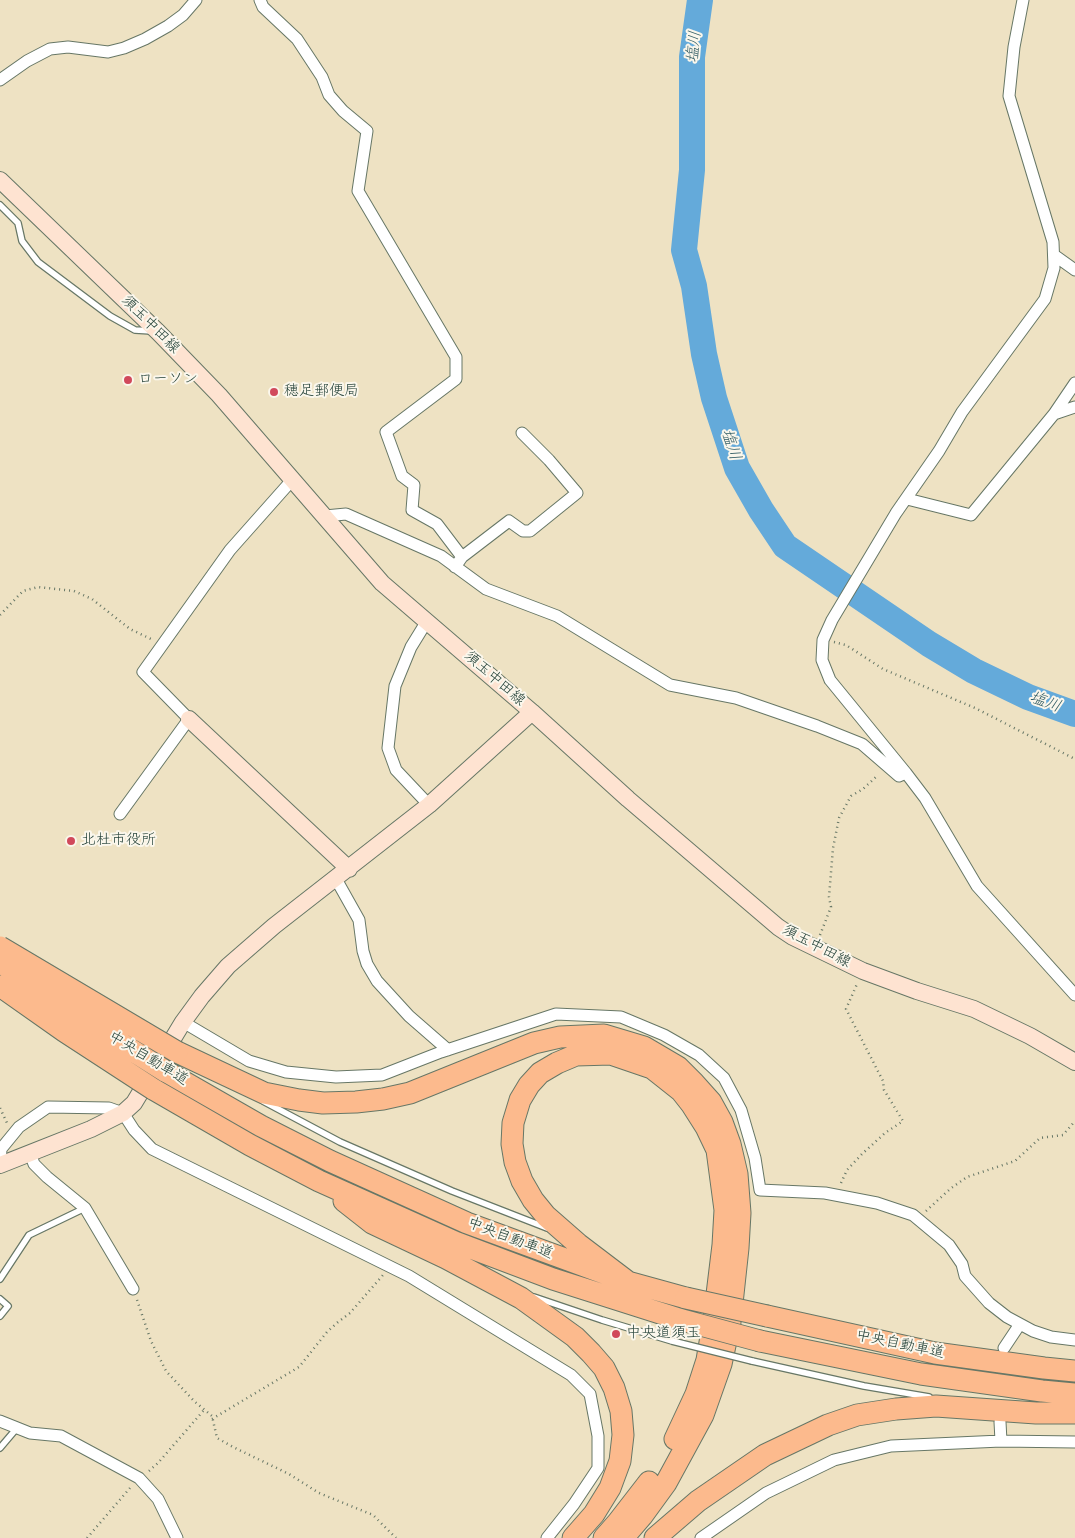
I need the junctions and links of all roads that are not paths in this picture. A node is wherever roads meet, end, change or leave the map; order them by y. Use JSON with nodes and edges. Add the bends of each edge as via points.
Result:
{"nodes":[{"id":1,"x":196,"y":0,"type":"edge"},
{"id":2,"x":260,"y":0,"type":"edge"},
{"id":3,"x":1023,"y":0,"type":"edge"},
{"id":4,"x":0,"y":80,"type":"edge"},
{"id":5,"x":0,"y":180,"type":"edge"},
{"id":6,"x":0,"y":205,"type":"edge"},
{"id":7,"x":1054,"y":255,"type":"junction"},
{"id":8,"x":1074,"y":268,"type":"edge"},
{"id":9,"x":1075,"y":281,"type":"edge"},
{"id":10,"x":158,"y":332,"type":"junction"},
{"id":11,"x":1075,"y":382,"type":"edge"},
{"id":12,"x":1075,"y":407,"type":"edge"},
{"id":13,"x":1054,"y":414,"type":"junction"},
{"id":14,"x":522,"y":433,"type":"dead end"},
{"id":15,"x":293,"y":479,"type":"junction"},
{"id":16,"x":907,"y":499,"type":"junction"},
{"id":17,"x":325,"y":516,"type":"junction"},
{"id":18,"x":462,"y":556,"type":"junction"},
{"id":19,"x":455,"y":567,"type":"junction"},
{"id":20,"x":427,"y":621,"type":"junction"},
{"id":21,"x":532,"y":712,"type":"junction"},
{"id":22,"x":189,"y":719,"type":"junction"},
{"id":23,"x":906,"y":773,"type":"junction"},
{"id":24,"x":429,"y":805,"type":"junction"},
{"id":25,"x":120,"y":814,"type":"dead end"},
{"id":26,"x":349,"y":869,"type":"junction"},
{"id":27,"x":336,"y":879,"type":"junction"},
{"id":28,"x":0,"y":947,"type":"edge"},
{"id":29,"x":0,"y":962,"type":"edge"},
{"id":30,"x":0,"y":986,"type":"edge"},
{"id":31,"x":1075,"y":995,"type":"edge"},
{"id":32,"x":183,"y":1022,"type":"junction"},
{"id":33,"x":448,"y":1050,"type":"junction"},
{"id":34,"x":1075,"y":1062,"type":"edge"},
{"id":35,"x":242,"y":1084,"type":"junction"},
{"id":36,"x":123,"y":1113,"type":"junction"},
{"id":37,"x":30,"y":1153,"type":"junction"},
{"id":38,"x":0,"y":1165,"type":"edge"},
{"id":39,"x":319,"y":1181,"type":"junction"},
{"id":40,"x":84,"y":1208,"type":"junction"},
{"id":41,"x":570,"y":1237,"type":"junction"},
{"id":42,"x":0,"y":1279,"type":"edge"},
{"id":43,"x":490,"y":1282,"type":"junction"},
{"id":44,"x":628,"y":1282,"type":"junction"},
{"id":45,"x":133,"y":1289,"type":"road end"},
{"id":46,"x":0,"y":1299,"type":"edge"},
{"id":47,"x":0,"y":1316,"type":"edge"},
{"id":48,"x":1020,"y":1324,"type":"junction"},
{"id":49,"x":1075,"y":1340,"type":"edge"},
{"id":50,"x":1004,"y":1348,"type":"dead end"},
{"id":51,"x":1075,"y":1371,"type":"edge"},
{"id":52,"x":1075,"y":1394,"type":"edge"},
{"id":53,"x":1075,"y":1413,"type":"edge"},
{"id":54,"x":1001,"y":1416,"type":"junction"},
{"id":55,"x":0,"y":1421,"type":"edge"},
{"id":56,"x":17,"y":1428,"type":"junction"},
{"id":57,"x":1000,"y":1441,"type":"junction"},
{"id":58,"x":1075,"y":1442,"type":"edge"},
{"id":59,"x":0,"y":1448,"type":"edge"},
{"id":60,"x":177,"y":1538,"type":"edge"},
{"id":61,"x":547,"y":1538,"type":"edge"},
{"id":62,"x":573,"y":1538,"type":"edge"},
{"id":63,"x":604,"y":1538,"type":"edge"},
{"id":64,"x":623,"y":1538,"type":"edge"},
{"id":65,"x":655,"y":1538,"type":"edge"},
{"id":66,"x":701,"y":1538,"type":"edge"}],
"edges":[{"from":1,"to":4,"type":"street","via":[[168,26],[124,48],[108,52],[74,47],[50,50]]},
{"from":2,"to":18,"type":"street","via":[[263,7],[297,39],[329,95],[342,111],[367,131],[358,191],[456,357],[456,379],[386,432],[402,476],[414,485],[412,510],[437,524]]},
{"from":3,"to":7,"type":"street","via":[[1014,47],[1010,96],[1053,242]]},
{"from":5,"to":10,"type":"main road","name":"須玉中田線"},
{"from":6,"to":10,"type":"lane","via":[[18,223],[22,241],[38,262],[110,316],[135,330]]},
{"from":7,"to":8,"type":"street"},
{"from":7,"to":16,"type":"street","via":[[1054,268],[1045,299],[962,412]]},
{"from":8,"to":9,"type":"street"},
{"from":10,"to":15,"type":"main road","name":"須玉中田線"},
{"from":11,"to":13,"type":"street"},
{"from":12,"to":13,"type":"street"},
{"from":13,"to":16,"type":"street","via":[[971,515]]},
{"from":14,"to":18,"type":"street","via":[[577,494],[530,531],[523,532],[509,521]]},
{"from":15,"to":17,"type":"main road","name":"須玉中田線"},
{"from":15,"to":22,"type":"street","via":[[230,550],[144,672]]},
{"from":16,"to":23,"type":"street","via":[[896,512],[822,640],[822,660],[830,680]]},
{"from":17,"to":19,"type":"street","via":[[346,514],[441,556]]},
{"from":17,"to":20,"type":"main road","name":"須玉中田線","via":[[382,582]]},
{"from":18,"to":19,"type":"street"},
{"from":19,"to":23,"type":"street","via":[[486,589],[557,616],[670,685],[736,698],[817,726],[862,744],[899,776]]},
{"from":20,"to":21,"type":"main road","name":"須玉中田線"},
{"from":20,"to":24,"type":"street","via":[[411,647],[395,686],[388,748],[396,770]]},
{"from":21,"to":24,"type":"main road"},
{"from":21,"to":34,"type":"main road","name":"須玉中田線","via":[[628,800],[778,927],[863,971],[974,1009]]},
{"from":22,"to":25,"type":"street"},
{"from":22,"to":26,"type":"main road"},
{"from":23,"to":31,"type":"street","via":[[925,798],[977,886]]},
{"from":24,"to":26,"type":"main road"},
{"from":26,"to":27,"type":"main road"},
{"from":27,"to":32,"type":"main road","via":[[228,966]]},
{"from":27,"to":33,"type":"street","via":[[359,920],[367,964],[378,981],[409,1016]]},
{"from":28,"to":35,"type":"highway","bridge":true,"via":[[177,1052]]},
{"from":29,"to":44,"type":"highway","name":"中央自動車道","bridge":true,"via":[[76,1016],[261,1126],[466,1222]]},
{"from":30,"to":39,"type":"highway","name":"中央自動車道","bridge":true,"via":[[153,1089]]},
{"from":32,"to":33,"type":"street","via":[[249,1061],[286,1072],[336,1077],[382,1075]]},
{"from":32,"to":36,"type":"main road","via":[[134,1103]]},
{"from":33,"to":48,"type":"street","via":[[556,1014],[621,1018],[664,1034],[699,1055],[724,1078],[740,1110],[755,1158],[760,1190],[834,1195],[877,1203],[913,1215],[950,1245],[962,1264],[965,1276],[989,1303]]},
{"from":35,"to":41,"type":"lane","via":[[262,1101],[340,1142],[452,1191]]},
{"from":35,"to":64,"type":"highway","via":[[264,1093],[323,1103],[383,1099],[410,1092],[534,1043],[560,1036],[604,1035],[644,1047],[678,1067],[711,1102],[730,1144],[737,1174],[740,1213],[730,1322],[721,1364],[703,1414],[666,1483]]},
{"from":36,"to":37,"type":"main road"},
{"from":36,"to":38,"type":"street","via":[[109,1108],[48,1107],[19,1127],[1,1149]]},
{"from":36,"to":61,"type":"street","via":[[152,1149],[409,1276],[571,1375],[590,1394],[598,1436],[598,1468]]},
{"from":37,"to":38,"type":"main road"},
{"from":37,"to":40,"type":"street","via":[[34,1164]]},
{"from":39,"to":43,"type":"highway","via":[[372,1223]]},
{"from":39,"to":52,"type":"highway","name":"中央自動車道","bridge":true,"via":[[456,1242],[553,1279],[682,1320],[921,1374]]},
{"from":40,"to":42,"type":"lane","via":[[29,1236]]},
{"from":40,"to":45,"type":"street"},
{"from":41,"to":44,"type":"highway"},
{"from":41,"to":63,"type":"highway","via":[[537,1206],[515,1162],[513,1123],[520,1100],[540,1073],[576,1055],[611,1054],[652,1068],[681,1091],[692,1105],[716,1150],[725,1210],[723,1245],[707,1360],[696,1394],[663,1463]]},
{"from":43,"to":54,"type":"lane","bridge":true,"via":[[672,1341]]},
{"from":43,"to":62,"type":"highway","via":[[521,1298],[575,1337],[592,1352],[614,1388],[621,1411],[623,1435],[620,1461],[610,1488],[594,1514]]},
{"from":44,"to":51,"type":"highway","name":"中央自動車道","bridge":true,"via":[[686,1298],[935,1353]]},
{"from":46,"to":47,"type":"lane","via":[[8,1306]]},
{"from":48,"to":49,"type":"street","via":[[1051,1337]]},
{"from":48,"to":50,"type":"street"},
{"from":53,"to":54,"type":"highway"},
{"from":54,"to":57,"type":"street"},
{"from":54,"to":65,"type":"highway","via":[[936,1406],[857,1415],[828,1425],[765,1455],[698,1501]]},
{"from":55,"to":56,"type":"street"},
{"from":56,"to":59,"type":"lane"},
{"from":56,"to":60,"type":"street","via":[[30,1433],[61,1436],[139,1478],[158,1499]]},
{"from":57,"to":58,"type":"street"},
{"from":57,"to":66,"type":"street","via":[[891,1446],[834,1460],[766,1493]]}]}
